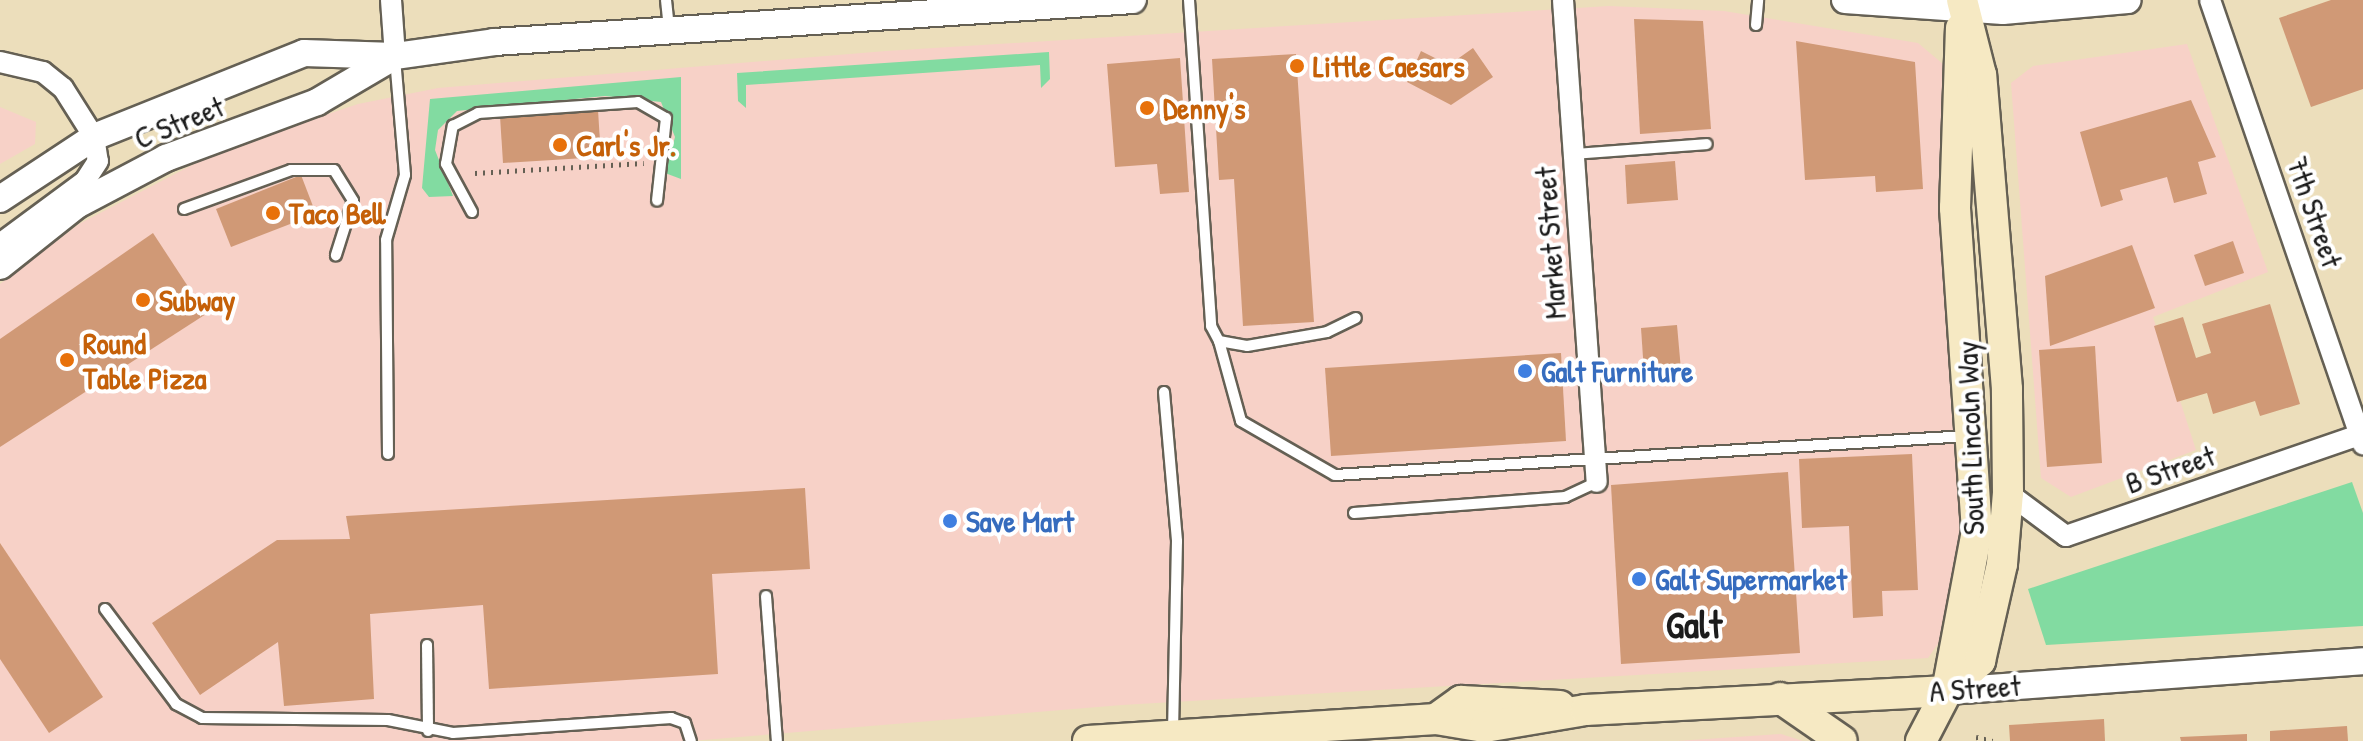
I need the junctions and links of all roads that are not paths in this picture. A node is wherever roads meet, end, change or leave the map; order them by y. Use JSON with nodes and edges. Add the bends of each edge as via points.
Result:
{"nodes":[{"id":1,"x":391,"y":0,"type":"edge"},
{"id":2,"x":666,"y":0,"type":"edge"},
{"id":3,"x":1133,"y":0,"type":"edge"},
{"id":4,"x":1189,"y":0,"type":"edge"},
{"id":5,"x":1563,"y":0,"type":"edge"},
{"id":6,"x":1758,"y":0,"type":"edge"},
{"id":7,"x":1845,"y":0,"type":"edge"},
{"id":8,"x":2128,"y":0,"type":"edge"},
{"id":9,"x":2210,"y":0,"type":"edge"},
{"id":10,"x":1963,"y":5,"type":"edge"},
{"id":11,"x":955,"y":6,"type":"edge"},
{"id":12,"x":1756,"y":25,"type":"dead end"},
{"id":13,"x":669,"y":31,"type":"junction"},
{"id":14,"x":395,"y":56,"type":"junction"},
{"id":15,"x":0,"y":62,"type":"edge"},
{"id":16,"x":94,"y":137,"type":"junction"},
{"id":17,"x":1707,"y":144,"type":"dead end"},
{"id":18,"x":1574,"y":154,"type":"junction"},
{"id":19,"x":0,"y":199,"type":"edge"},
{"id":20,"x":657,"y":201,"type":"dead end"},
{"id":21,"x":184,"y":209,"type":"dead end"},
{"id":22,"x":472,"y":212,"type":"dead end"},
{"id":23,"x":0,"y":244,"type":"edge"},
{"id":24,"x":336,"y":255,"type":"dead end"},
{"id":25,"x":0,"y":266,"type":"edge"},
{"id":26,"x":1356,"y":318,"type":"dead end"},
{"id":27,"x":1219,"y":341,"type":"junction"},
{"id":28,"x":1164,"y":392,"type":"dead end"},
{"id":29,"x":1974,"y":436,"type":"junction"},
{"id":30,"x":2362,"y":438,"type":"edge"},
{"id":31,"x":388,"y":454,"type":"dead end"},
{"id":32,"x":1595,"y":460,"type":"junction"},
{"id":33,"x":1597,"y":482,"type":"joint"},
{"id":34,"x":2008,"y":493,"type":"junction"},
{"id":35,"x":1354,"y":513,"type":"dead end"},
{"id":36,"x":766,"y":596,"type":"dead end"},
{"id":37,"x":105,"y":609,"type":"dead end"},
{"id":38,"x":427,"y":645,"type":"dead end"},
{"id":39,"x":2363,"y":661,"type":"edge"},
{"id":40,"x":1947,"y":691,"type":"junction"},
{"id":41,"x":1780,"y":698,"type":"junction"},
{"id":42,"x":428,"y":731,"type":"junction"},
{"id":43,"x":1173,"y":736,"type":"junction"},
{"id":44,"x":691,"y":741,"type":"edge"},
{"id":45,"x":777,"y":741,"type":"edge"},
{"id":46,"x":1088,"y":741,"type":"edge"},
{"id":47,"x":1842,"y":741,"type":"edge"},
{"id":48,"x":1921,"y":741,"type":"edge"}],
"edges":[{"from":1,"to":14,"type":"street"},
{"from":2,"to":13,"type":"lane"},
{"from":3,"to":11,"type":"street","name":"C Street"},
{"from":4,"to":27,"type":"lane","via":[[1211,326]]},
{"from":5,"to":18,"type":"street","name":"Market Street"},
{"from":6,"to":12,"type":"lane"},
{"from":7,"to":10,"type":"street"},
{"from":8,"to":10,"type":"street"},
{"from":9,"to":30,"type":"street","name":"7th Street"},
{"from":10,"to":29,"type":"main road","name":"South Lincoln Way","via":[[1946,208]]},
{"from":10,"to":34,"type":"main road","name":"South Lincoln Way","via":[[1981,75],[2007,389]]},
{"from":11,"to":13,"type":"street","name":"C Street"},
{"from":13,"to":14,"type":"street","name":"C Street"},
{"from":14,"to":16,"type":"street","name":"C Street","via":[[304,53]]},
{"from":14,"to":25,"type":"street","name":"C Street","via":[[317,102],[166,158],[77,205]]},
{"from":14,"to":31,"type":"lane","via":[[405,175],[386,240]]},
{"from":15,"to":16,"type":"street","via":[[43,72],[63,88]]},
{"from":16,"to":19,"type":"street","name":"C Street"},
{"from":16,"to":23,"type":"street","via":[[96,170]]},
{"from":17,"to":18,"type":"lane"},
{"from":18,"to":32,"type":"street","name":"Market Street"},
{"from":20,"to":22,"type":"lane","via":[[666,118],[652,105],[478,113],[453,126],[443,151]]},
{"from":21,"to":24,"type":"lane","via":[[291,170],[334,170],[353,201]]},
{"from":26,"to":27,"type":"lane","via":[[1327,332],[1247,346]]},
{"from":27,"to":32,"type":"lane","via":[[1241,421],[1335,475]]},
{"from":28,"to":43,"type":"lane","via":[[1177,541]]},
{"from":29,"to":32,"type":"lane"},
{"from":29,"to":40,"type":"main road","name":"South Lincoln Way","via":[[1977,531]]},
{"from":30,"to":34,"type":"street","name":"B Street","via":[[2066,536]]},
{"from":32,"to":33,"type":"street","name":"Market Street"},
{"from":33,"to":35,"type":"lane","via":[[1565,497]]},
{"from":34,"to":40,"type":"main road","name":"South Lincoln Way","via":[[2002,564],[1980,661]]},
{"from":36,"to":45,"type":"lane"},
{"from":37,"to":42,"type":"lane","via":[[176,704],[202,718],[388,720]]},
{"from":38,"to":42,"type":"lane"},
{"from":39,"to":40,"type":"street","name":"A Street"},
{"from":40,"to":41,"type":"main road","name":"A Street"},
{"from":40,"to":48,"type":"main road"},
{"from":41,"to":43,"type":"main road","name":"A Street","via":[[1586,710],[1485,727],[1436,719]]},
{"from":41,"to":47,"type":"main road"},
{"from":42,"to":44,"type":"lane","via":[[671,718],[685,723]]},
{"from":43,"to":46,"type":"main road","name":"A Street"}]}
